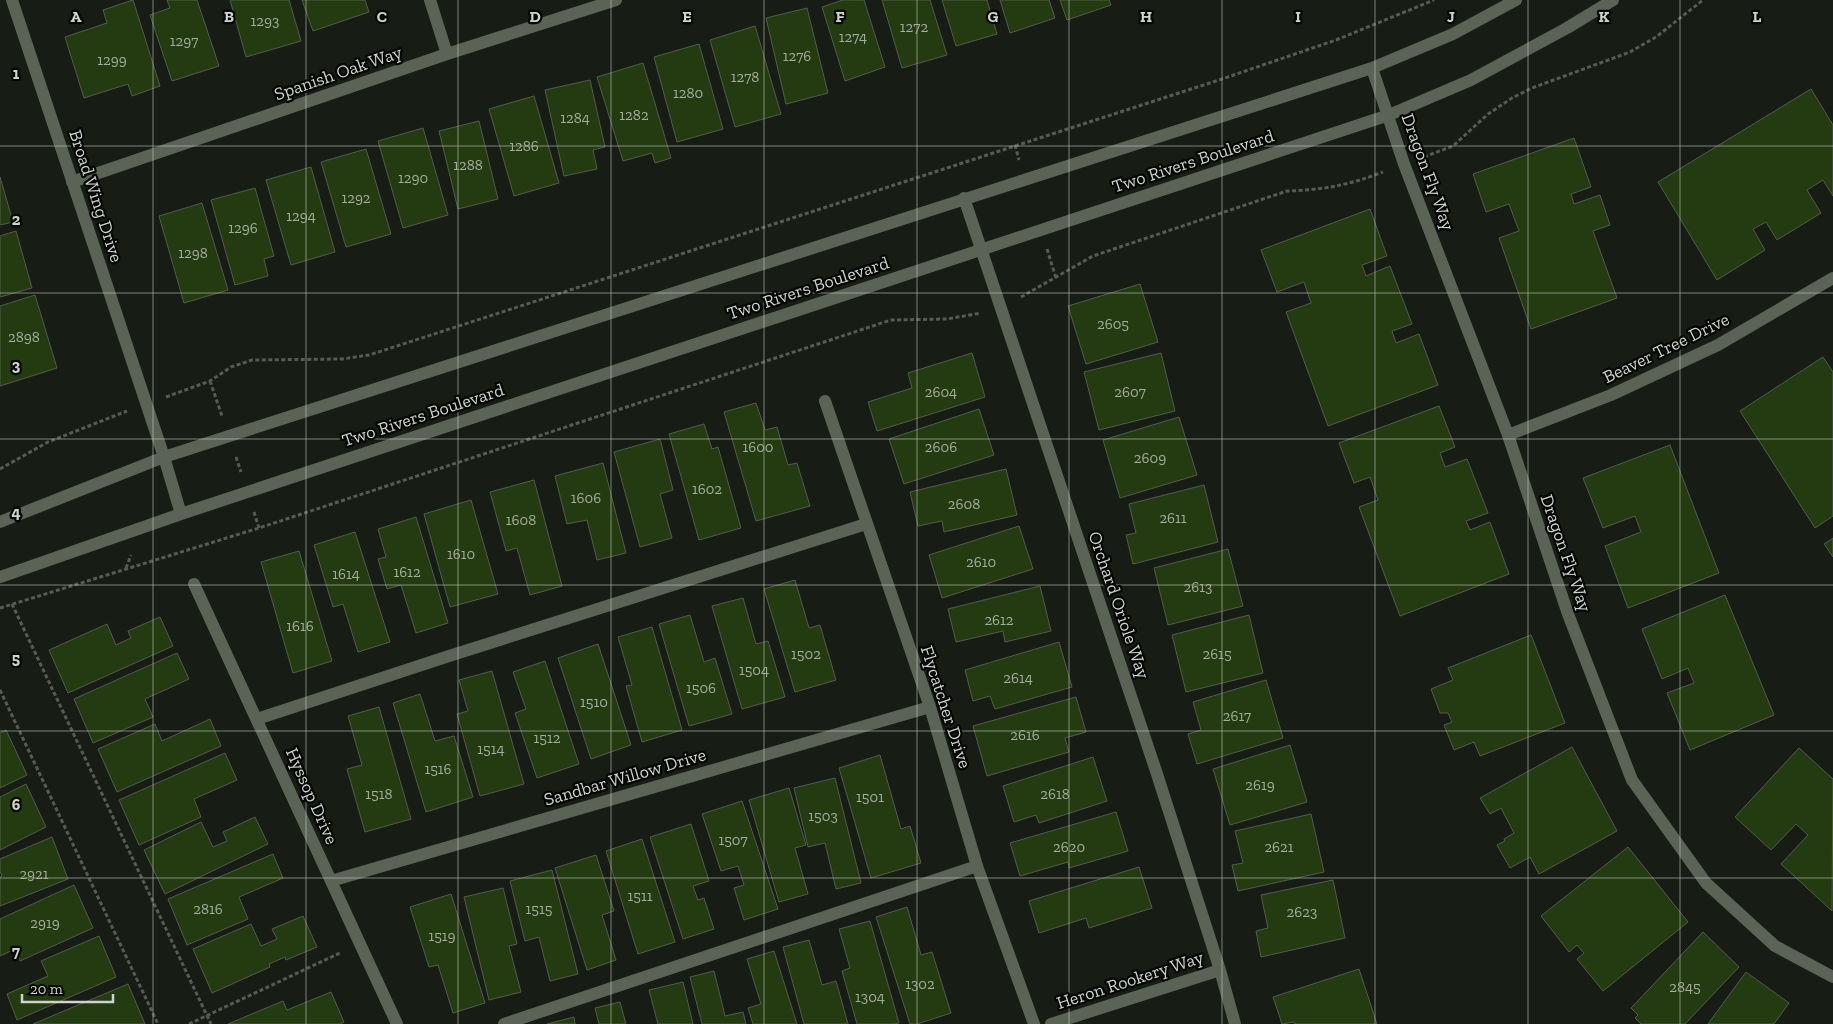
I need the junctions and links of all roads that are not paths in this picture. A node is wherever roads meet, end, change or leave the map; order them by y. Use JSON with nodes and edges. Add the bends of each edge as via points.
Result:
{"nodes":[{"id":1,"x":12,"y":0,"type":"edge"},
{"id":2,"x":430,"y":0,"type":"edge"},
{"id":3,"x":616,"y":0,"type":"edge"},
{"id":4,"x":1516,"y":0,"type":"edge"},
{"id":5,"x":1612,"y":0,"type":"edge"},
{"id":6,"x":447,"y":54,"type":"junction"},
{"id":7,"x":1372,"y":68,"type":"junction"},
{"id":8,"x":1389,"y":115,"type":"junction"},
{"id":9,"x":72,"y":182,"type":"junction"},
{"id":10,"x":964,"y":198,"type":"junction"},
{"id":11,"x":980,"y":250,"type":"junction"},
{"id":12,"x":1833,"y":278,"type":"edge"},
{"id":13,"x":825,"y":401,"type":"dead end"},
{"id":14,"x":1508,"y":435,"type":"junction"},
{"id":15,"x":164,"y":457,"type":"junction"},
{"id":16,"x":181,"y":514,"type":"junction"},
{"id":17,"x":0,"y":522,"type":"edge"},
{"id":18,"x":866,"y":524,"type":"junction"},
{"id":19,"x":0,"y":577,"type":"edge"},
{"id":20,"x":194,"y":584,"type":"dead end"},
{"id":21,"x":930,"y":707,"type":"junction"},
{"id":22,"x":257,"y":719,"type":"junction"},
{"id":23,"x":977,"y":866,"type":"junction"},
{"id":24,"x":331,"y":881,"type":"junction"},
{"id":25,"x":1220,"y":970,"type":"junction"},
{"id":26,"x":1833,"y":977,"type":"edge"},
{"id":27,"x":397,"y":1024,"type":"edge"},
{"id":28,"x":504,"y":1024,"type":"edge"},
{"id":29,"x":1034,"y":1024,"type":"edge"},
{"id":30,"x":1051,"y":1024,"type":"edge"},
{"id":31,"x":1235,"y":1024,"type":"edge"}],
"edges":[{"from":1,"to":9,"type":"street","name":"Broad Wing Drive"},
{"from":2,"to":6,"type":"street"},
{"from":3,"to":6,"type":"street","name":"Spanish Oak Way"},
{"from":4,"to":7,"type":"street","name":"Two Rivers Boulevard","via":[[1453,34]]},
{"from":5,"to":8,"type":"street","name":"Two Rivers Boulevard","via":[[1471,80]]},
{"from":6,"to":9,"type":"street","name":"Spanish Oak Way"},
{"from":7,"to":8,"type":"street","name":"Dragon Fly Way"},
{"from":7,"to":10,"type":"street","name":"Two Rivers Boulevard"},
{"from":8,"to":11,"type":"street","name":"Two Rivers Boulevard"},
{"from":8,"to":14,"type":"street","name":"Dragon Fly Way","via":[[1404,164]]},
{"from":9,"to":15,"type":"street","name":"Broad Wing Drive"},
{"from":10,"to":11,"type":"street","name":"Orchard Oriole Way"},
{"from":10,"to":15,"type":"street","name":"Two Rivers Boulevard"},
{"from":11,"to":16,"type":"street","name":"Two Rivers Boulevard"},
{"from":11,"to":25,"type":"street","name":"Orchard Oriole Way"},
{"from":12,"to":14,"type":"street","name":"Beaver Tree Drive","via":[[1718,345],[1611,394]]},
{"from":13,"to":18,"type":"street","name":"Flycatcher Drive"},
{"from":14,"to":26,"type":"street","name":"Dragon Fly Way","via":[[1568,614],[1632,780],[1706,882],[1775,946]]},
{"from":15,"to":16,"type":"street","name":"Broad Wing Drive"},
{"from":15,"to":17,"type":"street","name":"Two Rivers Boulevard"},
{"from":16,"to":19,"type":"street","name":"Two Rivers Boulevard"},
{"from":18,"to":21,"type":"street","name":"Flycatcher Drive"},
{"from":18,"to":22,"type":"street"},
{"from":20,"to":22,"type":"street","name":"Hyssop Drive"},
{"from":21,"to":23,"type":"street","name":"Flycatcher Drive"},
{"from":21,"to":24,"type":"street","name":"Sandbar Willow Drive"},
{"from":22,"to":24,"type":"street","name":"Hyssop Drive"},
{"from":23,"to":28,"type":"street"},
{"from":23,"to":29,"type":"street","name":"Flycatcher Drive"},
{"from":24,"to":27,"type":"street","name":"Hyssop Drive"},
{"from":25,"to":30,"type":"street","name":"Heron Rookery Way"},
{"from":25,"to":31,"type":"street","name":"Orchard Oriole Way"}]}
